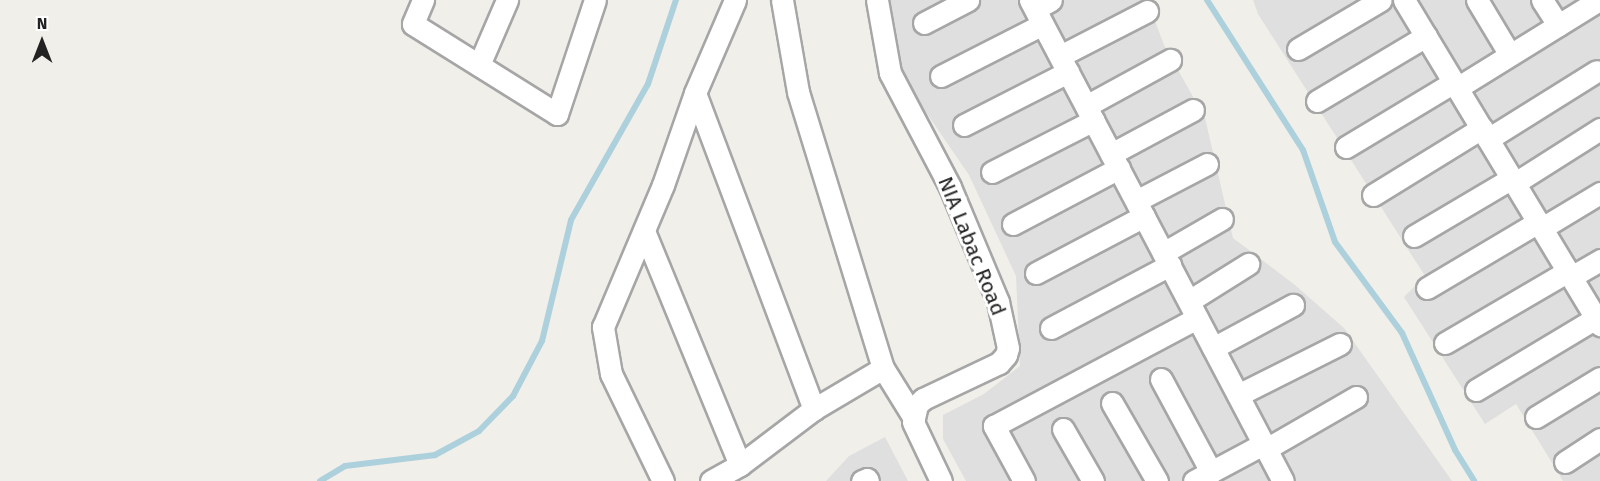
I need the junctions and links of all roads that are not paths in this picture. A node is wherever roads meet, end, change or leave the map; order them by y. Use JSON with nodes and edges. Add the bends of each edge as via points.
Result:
{"nodes":[{"id":1,"x":423,"y":0,"type":"edge"},
{"id":2,"x":507,"y":0,"type":"edge"},
{"id":3,"x":595,"y":0,"type":"edge"},
{"id":4,"x":735,"y":0,"type":"edge"},
{"id":5,"x":782,"y":0,"type":"edge"},
{"id":6,"x":877,"y":0,"type":"edge"},
{"id":7,"x":968,"y":0,"type":"edge"},
{"id":8,"x":1381,"y":0,"type":"edge"},
{"id":9,"x":1404,"y":0,"type":"edge"},
{"id":10,"x":1477,"y":0,"type":"edge"},
{"id":11,"x":1542,"y":0,"type":"edge"},
{"id":12,"x":1599,"y":0,"type":"edge"},
{"id":13,"x":1040,"y":8,"type":"edge"},
{"id":14,"x":1147,"y":11,"type":"dead end"},
{"id":15,"x":924,"y":23,"type":"dead end"},
{"id":16,"x":1558,"y":25,"type":"junction"},
{"id":17,"x":1426,"y":36,"type":"junction"},
{"id":18,"x":1298,"y":49,"type":"dead end"},
{"id":19,"x":1510,"y":55,"type":"junction"},
{"id":20,"x":1170,"y":60,"type":"dead end"},
{"id":21,"x":1064,"y":64,"type":"junction"},
{"id":22,"x":479,"y":65,"type":"junction"},
{"id":23,"x":1597,"y":71,"type":"dead end"},
{"id":24,"x":941,"y":76,"type":"dead end"},
{"id":25,"x":1456,"y":85,"type":"junction"},
{"id":26,"x":695,"y":93,"type":"junction"},
{"id":27,"x":1317,"y":101,"type":"dead end"},
{"id":28,"x":1193,"y":110,"type":"dead end"},
{"id":29,"x":1090,"y":113,"type":"junction"},
{"id":30,"x":964,"y":125,"type":"dead end"},
{"id":31,"x":1600,"y":129,"type":"edge"},
{"id":32,"x":1485,"y":133,"type":"junction"},
{"id":33,"x":1346,"y":147,"type":"dead end"},
{"id":34,"x":1115,"y":161,"type":"junction"},
{"id":35,"x":1207,"y":164,"type":"dead end"},
{"id":36,"x":992,"y":172,"type":"dead end"},
{"id":37,"x":1513,"y":181,"type":"junction"},
{"id":38,"x":1600,"y":193,"type":"edge"},
{"id":39,"x":1373,"y":195,"type":"dead end"},
{"id":40,"x":1140,"y":208,"type":"junction"},
{"id":41,"x":1222,"y":219,"type":"dead end"},
{"id":42,"x":1013,"y":224,"type":"dead end"},
{"id":43,"x":1540,"y":225,"type":"junction"},
{"id":44,"x":644,"y":231,"type":"junction"},
{"id":45,"x":1414,"y":236,"type":"dead end"},
{"id":46,"x":1166,"y":259,"type":"junction"},
{"id":47,"x":1600,"y":260,"type":"edge"},
{"id":48,"x":1248,"y":264,"type":"dead end"},
{"id":49,"x":1036,"y":273,"type":"dead end"},
{"id":50,"x":1569,"y":274,"type":"junction"},
{"id":51,"x":1427,"y":288,"type":"dead end"},
{"id":52,"x":1293,"y":305,"type":"dead end"},
{"id":53,"x":1193,"y":309,"type":"junction"},
{"id":54,"x":1599,"y":323,"type":"edge"},
{"id":55,"x":1051,"y":328,"type":"dead end"},
{"id":56,"x":1445,"y":343,"type":"dead end"},
{"id":57,"x":1341,"y":344,"type":"dead end"},
{"id":58,"x":1213,"y":348,"type":"junction"},
{"id":59,"x":883,"y":368,"type":"junction"},
{"id":60,"x":1600,"y":378,"type":"edge"},
{"id":61,"x":1161,"y":379,"type":"dead end"},
{"id":62,"x":1476,"y":390,"type":"dead end"},
{"id":63,"x":1238,"y":395,"type":"junction"},
{"id":64,"x":1356,"y":397,"type":"dead end"},
{"id":65,"x":1112,"y":403,"type":"dead end"},
{"id":66,"x":814,"y":409,"type":"junction"},
{"id":67,"x":1536,"y":417,"type":"dead end"},
{"id":68,"x":914,"y":418,"type":"junction"},
{"id":69,"x":1063,"y":429,"type":"dead end"},
{"id":70,"x":1600,"y":439,"type":"edge"},
{"id":71,"x":1264,"y":446,"type":"junction"},
{"id":72,"x":1564,"y":462,"type":"dead end"},
{"id":73,"x":740,"y":465,"type":"junction"},
{"id":74,"x":1203,"y":477,"type":"edge"},
{"id":75,"x":663,"y":481,"type":"edge"},
{"id":76,"x":711,"y":481,"type":"edge"},
{"id":77,"x":862,"y":481,"type":"edge"},
{"id":78,"x":868,"y":481,"type":"edge"},
{"id":79,"x":941,"y":481,"type":"edge"},
{"id":80,"x":1024,"y":481,"type":"edge"},
{"id":81,"x":1093,"y":481,"type":"edge"},
{"id":82,"x":1157,"y":481,"type":"edge"},
{"id":83,"x":1283,"y":481,"type":"edge"}],
"edges":[{"from":1,"to":22,"type":"street","via":[[413,24]]},
{"from":2,"to":22,"type":"street"},
{"from":3,"to":22,"type":"street","via":[[557,114]]},
{"from":4,"to":26,"type":"street"},
{"from":5,"to":59,"type":"street","via":[[798,92]]},
{"from":6,"to":68,"type":"street","name":"NIA Labac Road","via":[[890,73],[950,187],[998,302],[1008,348],[999,363],[923,399]]},
{"from":7,"to":15,"type":"street"},
{"from":8,"to":18,"type":"street"},
{"from":9,"to":17,"type":"street"},
{"from":10,"to":19,"type":"street"},
{"from":11,"to":16,"type":"street"},
{"from":12,"to":16,"type":"street"},
{"from":13,"to":21,"type":"street"},
{"from":13,"to":24,"type":"street"},
{"from":14,"to":21,"type":"street"},
{"from":16,"to":19,"type":"street"},
{"from":17,"to":25,"type":"street"},
{"from":17,"to":27,"type":"street"},
{"from":19,"to":25,"type":"street"},
{"from":20,"to":29,"type":"street"},
{"from":21,"to":29,"type":"street"},
{"from":21,"to":30,"type":"street"},
{"from":23,"to":32,"type":"street"},
{"from":25,"to":32,"type":"street"},
{"from":25,"to":33,"type":"street"},
{"from":26,"to":44,"type":"street"},
{"from":26,"to":66,"type":"street"},
{"from":28,"to":34,"type":"street"},
{"from":29,"to":34,"type":"street"},
{"from":29,"to":36,"type":"street"},
{"from":31,"to":37,"type":"street"},
{"from":32,"to":37,"type":"street"},
{"from":32,"to":39,"type":"street"},
{"from":34,"to":40,"type":"street"},
{"from":34,"to":42,"type":"street"},
{"from":35,"to":40,"type":"street"},
{"from":37,"to":43,"type":"street"},
{"from":37,"to":45,"type":"street"},
{"from":38,"to":43,"type":"street"},
{"from":40,"to":46,"type":"street"},
{"from":40,"to":49,"type":"street"},
{"from":41,"to":46,"type":"street"},
{"from":43,"to":50,"type":"street"},
{"from":43,"to":51,"type":"street"},
{"from":44,"to":73,"type":"street"},
{"from":44,"to":75,"type":"street","via":[[603,327],[611,374]]},
{"from":46,"to":53,"type":"street"},
{"from":46,"to":55,"type":"street"},
{"from":47,"to":50,"type":"street"},
{"from":48,"to":53,"type":"street"},
{"from":50,"to":54,"type":"street"},
{"from":50,"to":56,"type":"street"},
{"from":52,"to":58,"type":"street"},
{"from":53,"to":58,"type":"street"},
{"from":53,"to":80,"type":"street","via":[[994,426]]},
{"from":54,"to":62,"type":"street"},
{"from":57,"to":63,"type":"street"},
{"from":58,"to":63,"type":"street"},
{"from":59,"to":66,"type":"street"},
{"from":59,"to":68,"type":"street"},
{"from":60,"to":67,"type":"street"},
{"from":61,"to":74,"type":"street"},
{"from":63,"to":71,"type":"street"},
{"from":64,"to":71,"type":"street"},
{"from":65,"to":82,"type":"street"},
{"from":66,"to":73,"type":"street"},
{"from":68,"to":79,"type":"street","via":[[918,437]]},
{"from":69,"to":81,"type":"street"},
{"from":70,"to":72,"type":"street"},
{"from":71,"to":74,"type":"street"},
{"from":71,"to":83,"type":"street"},
{"from":73,"to":76,"type":"street"},
{"from":77,"to":78,"type":"street"}]}
